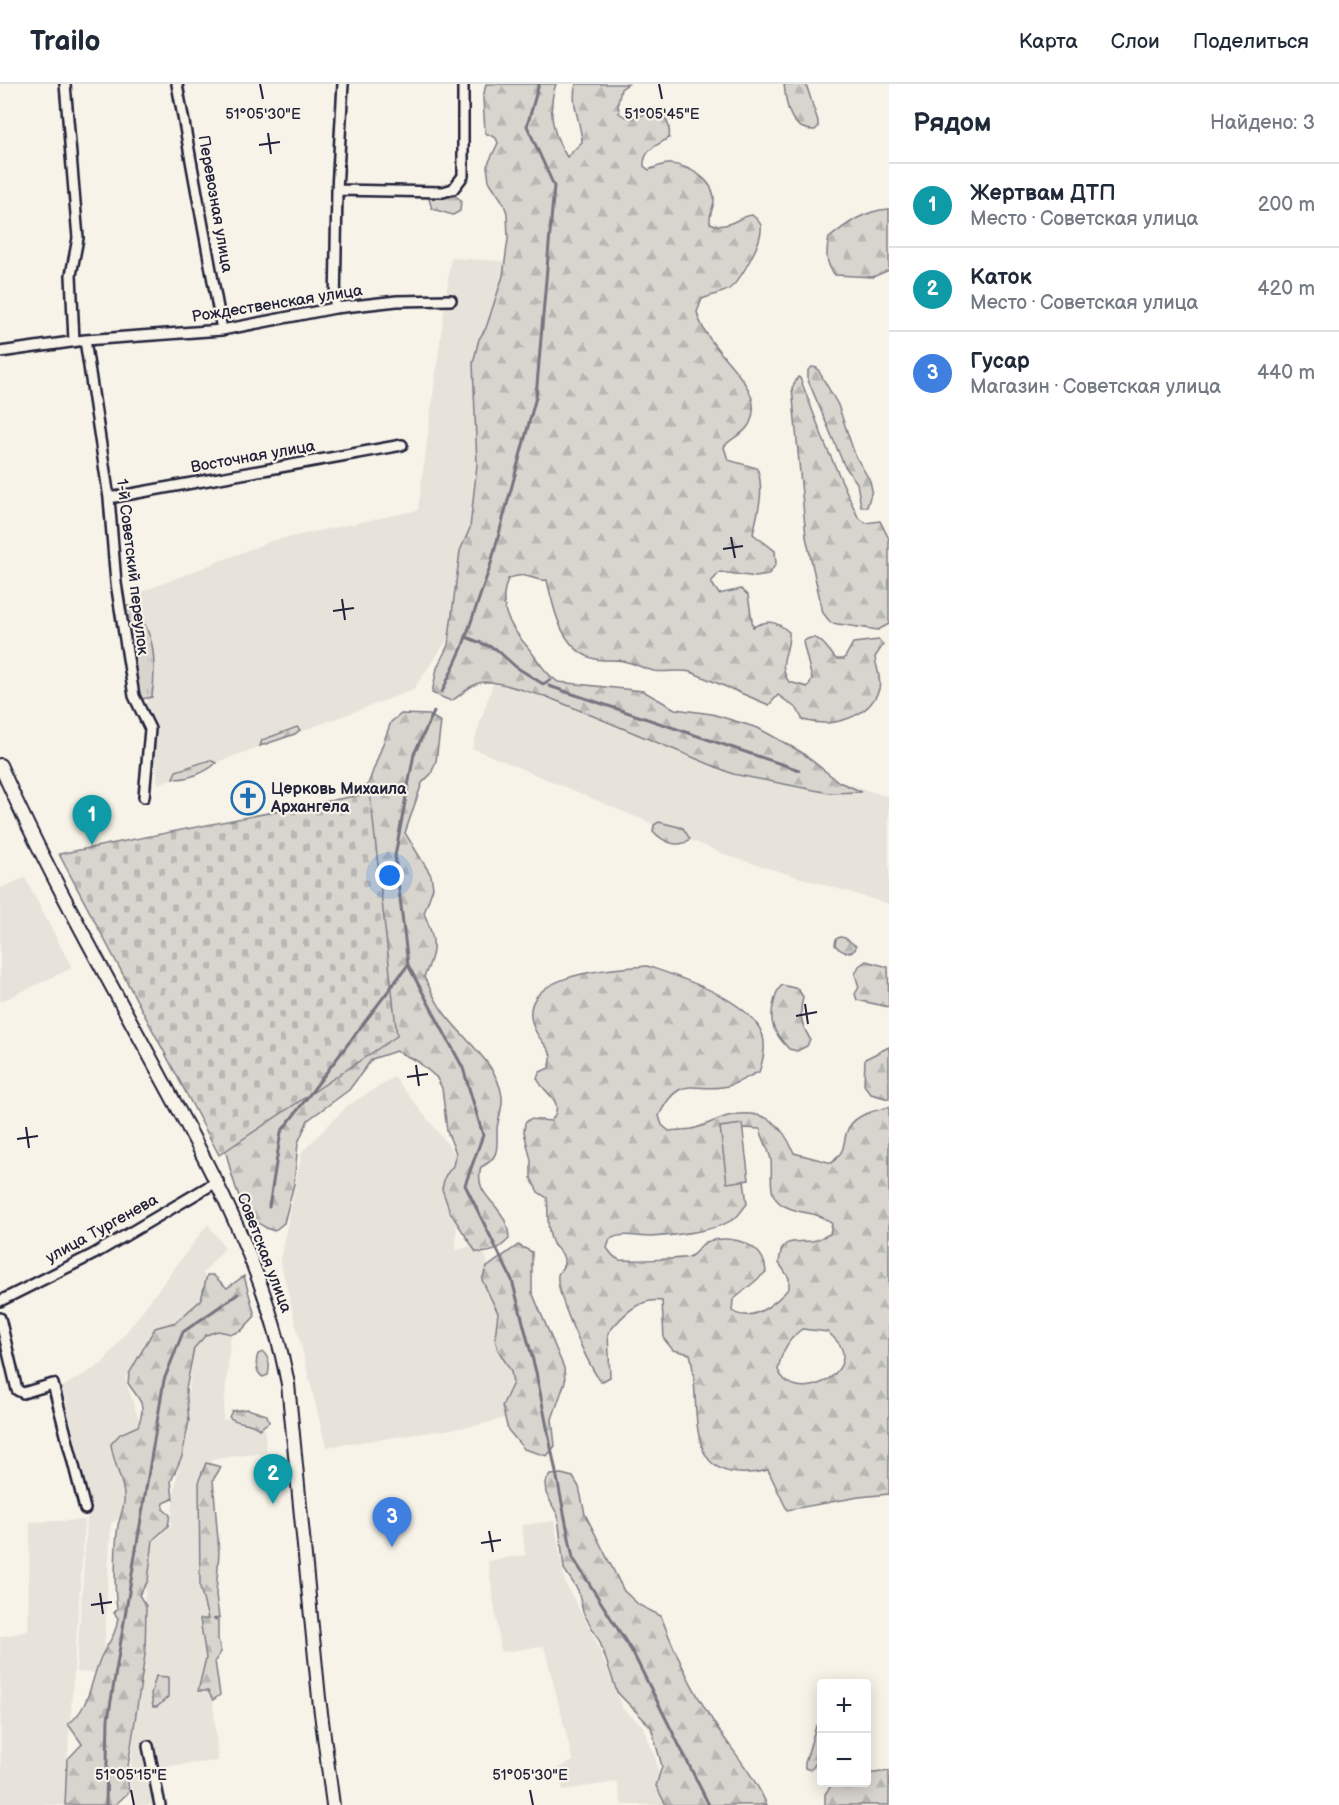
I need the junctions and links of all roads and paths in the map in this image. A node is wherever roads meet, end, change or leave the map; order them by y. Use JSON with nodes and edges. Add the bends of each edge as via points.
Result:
{"nodes":[{"id":1,"x":65,"y":84,"type":"edge"},
{"id":2,"x":177,"y":84,"type":"edge"},
{"id":3,"x":343,"y":84,"type":"edge"},
{"id":4,"x":463,"y":85,"type":"edge"},
{"id":5,"x":337,"y":190,"type":"junction"},
{"id":6,"x":451,"y":300,"type":"dead end"},
{"id":7,"x":335,"y":308,"type":"junction"},
{"id":8,"x":222,"y":330,"type":"junction"},
{"id":9,"x":85,"y":340,"type":"junction"},
{"id":10,"x":74,"y":341,"type":"junction"},
{"id":11,"x":0,"y":352,"type":"edge"},
{"id":12,"x":402,"y":445,"type":"dead end"},
{"id":13,"x":109,"y":498,"type":"junction"},
{"id":14,"x":0,"y":765,"type":"edge"},
{"id":15,"x":144,"y":797,"type":"dead end"},
{"id":16,"x":218,"y":1181,"type":"junction"},
{"id":17,"x":0,"y":1301,"type":"edge"},
{"id":18,"x":0,"y":1318,"type":"edge"},
{"id":19,"x":85,"y":1509,"type":"dead end"},
{"id":20,"x":148,"y":1746,"type":"dead end"},
{"id":21,"x":160,"y":1805,"type":"edge"},
{"id":22,"x":333,"y":1805,"type":"edge"}],
"edges":[{"from":1,"to":10,"type":"street","via":[[78,238],[71,275]]},
{"from":2,"to":8,"type":"street","name":"Перевозная улица"},
{"from":3,"to":5,"type":"street"},
{"from":4,"to":5,"type":"street","via":[[463,176],[453,189]]},
{"from":5,"to":7,"type":"street"},
{"from":6,"to":7,"type":"street","name":"Рождественская улица"},
{"from":7,"to":8,"type":"street","name":"Рождественская улица"},
{"from":8,"to":9,"type":"street","name":"Рождественская улица"},
{"from":9,"to":10,"type":"street","name":"Рождественская улица"},
{"from":9,"to":13,"type":"street","name":"1-й Советский переулок"},
{"from":10,"to":11,"type":"street","name":"Рождественская улица"},
{"from":12,"to":13,"type":"street","name":"Восточная улица"},
{"from":13,"to":15,"type":"street","name":"1-й Советский переулок","via":[[116,583],[134,696],[150,729]]},
{"from":14,"to":16,"type":"street","name":"Советская улица","via":[[24,819]]},
{"from":16,"to":17,"type":"street","name":"улица Тургенева","via":[[94,1254]]},
{"from":16,"to":22,"type":"street","name":"Советская улица","via":[[256,1270],[281,1346]]},
{"from":18,"to":19,"type":"street","via":[[17,1390],[23,1393],[53,1384]]},
{"from":20,"to":21,"type":"street"}]}
